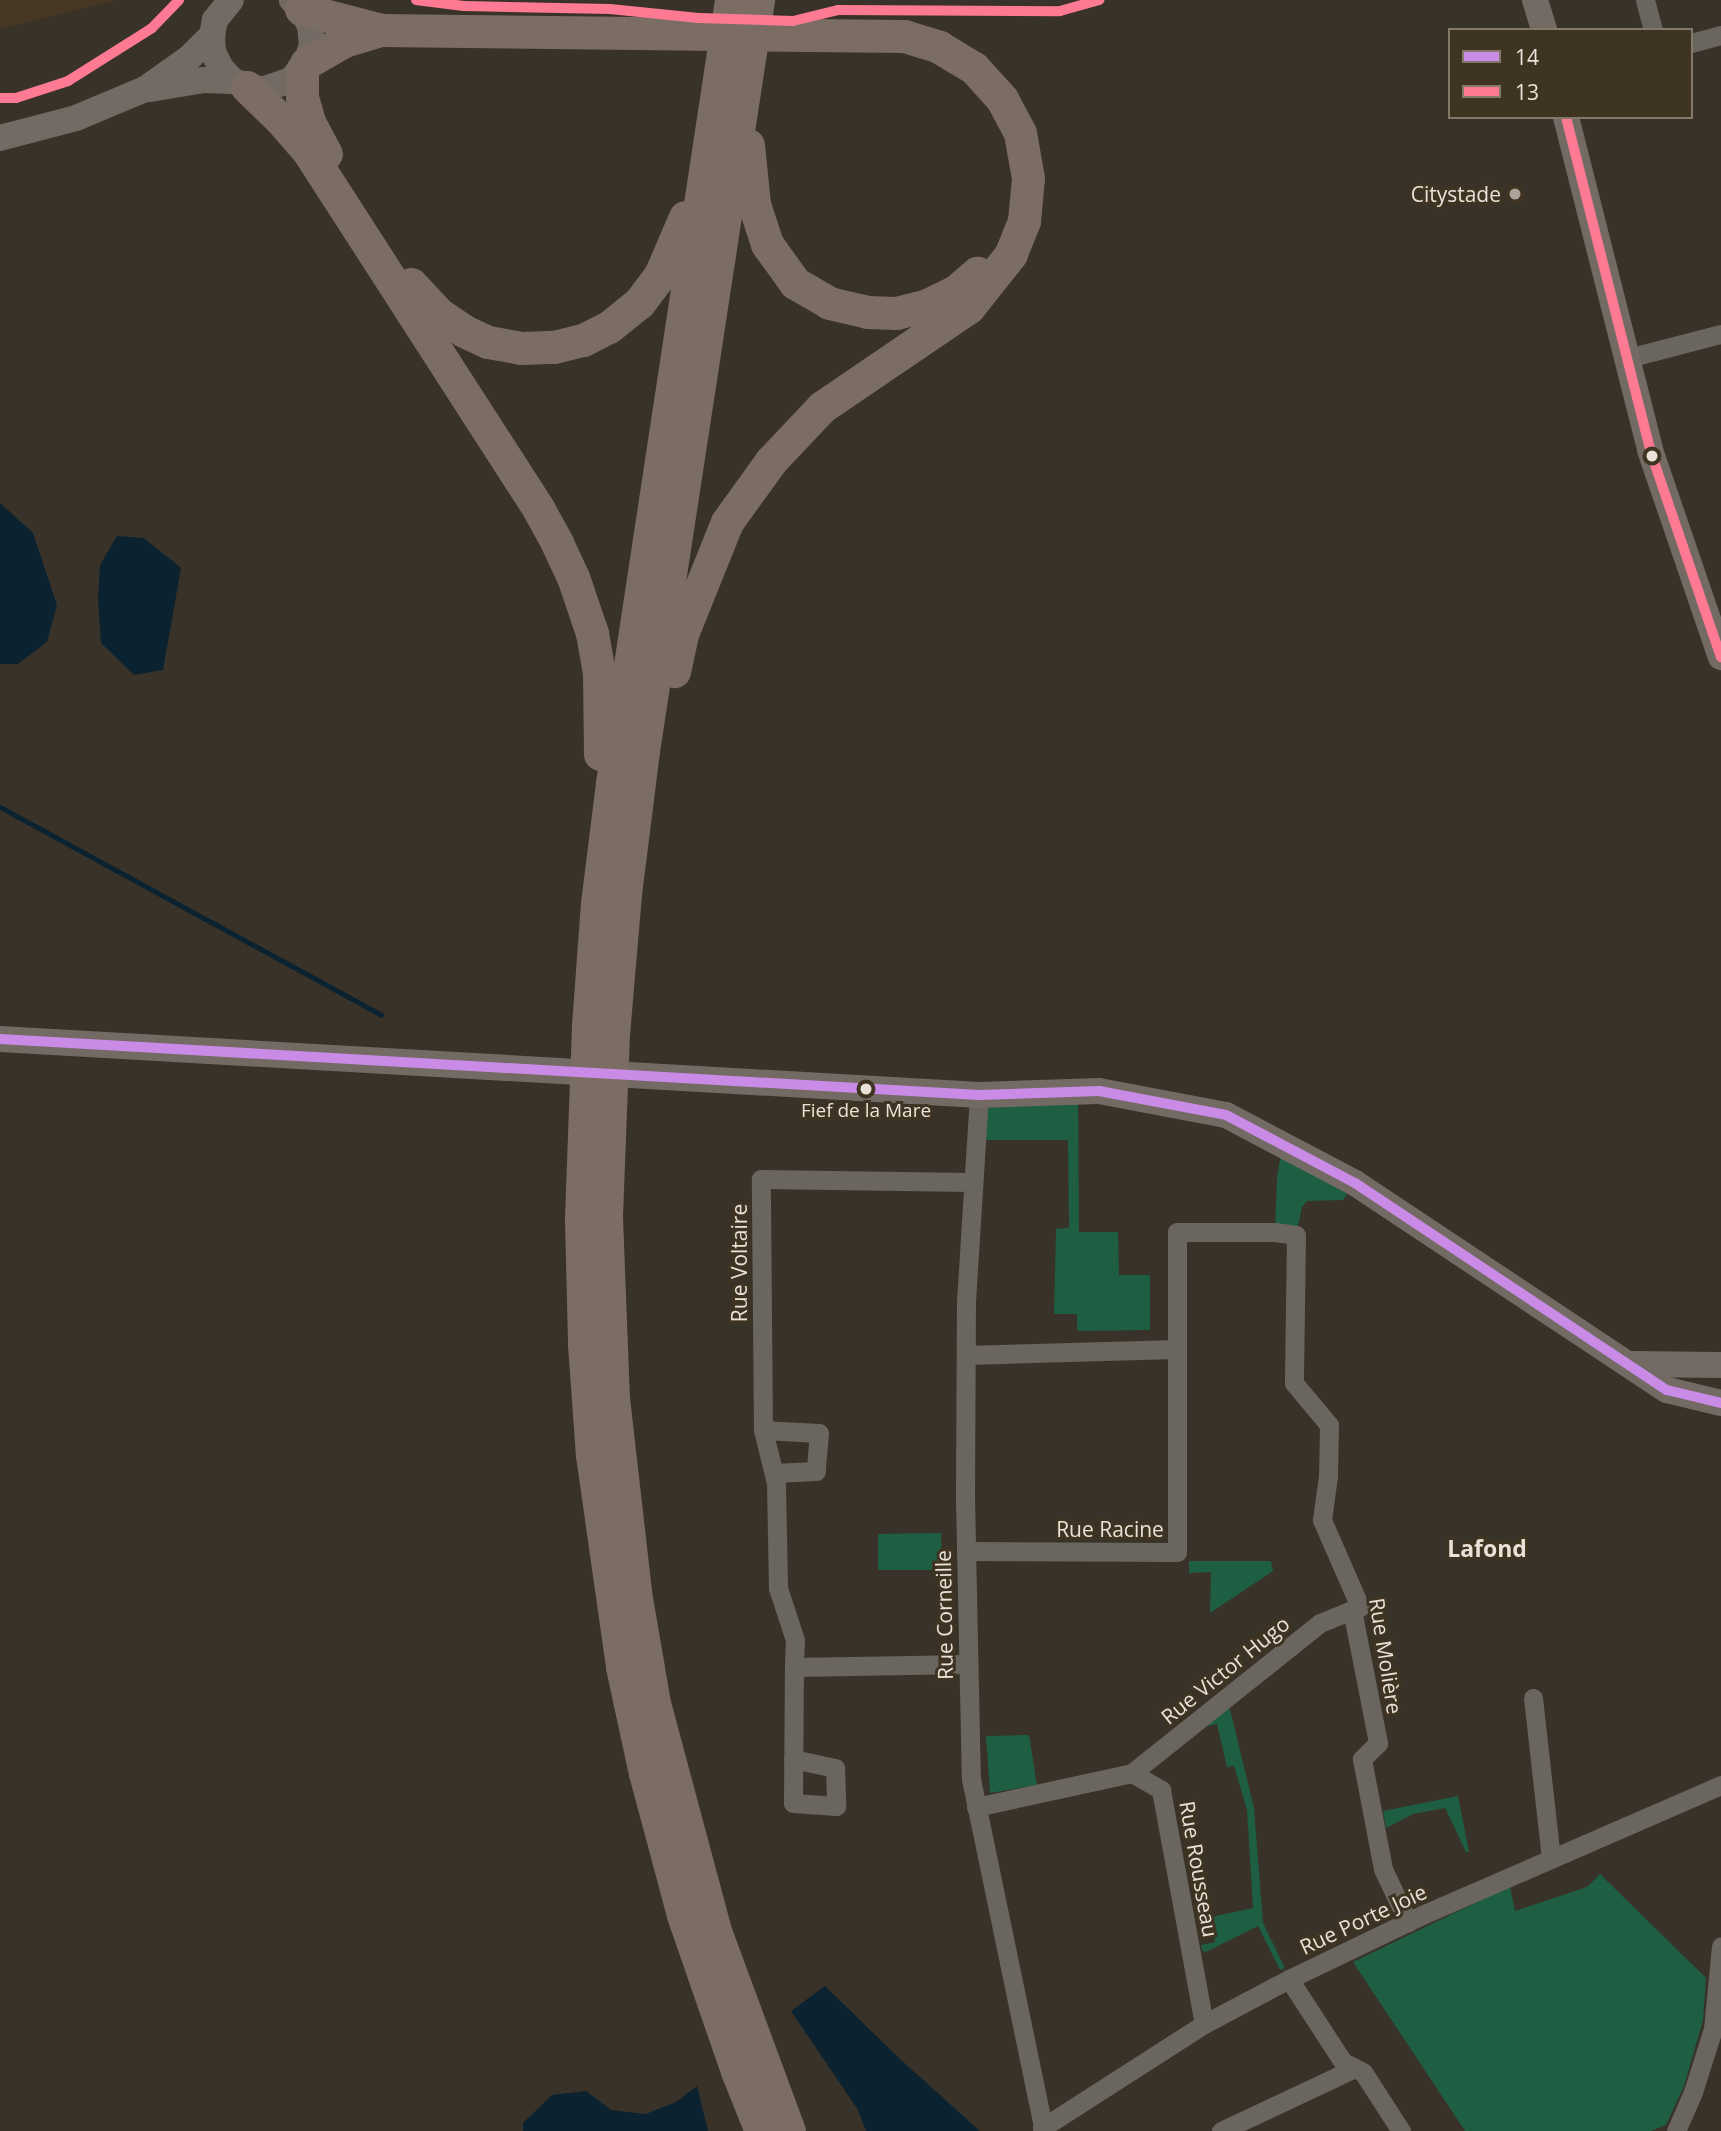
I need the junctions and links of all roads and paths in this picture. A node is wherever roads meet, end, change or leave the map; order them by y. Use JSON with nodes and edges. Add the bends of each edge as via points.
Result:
{"nodes":[{"id":1,"x":231,"y":0,"type":"edge"},
{"id":2,"x":731,"y":0,"type":"edge"},
{"id":3,"x":758,"y":0,"type":"edge"},
{"id":4,"x":1535,"y":0,"type":"edge"},
{"id":5,"x":1645,"y":0,"type":"edge"},
{"id":6,"x":297,"y":4,"type":"edge"},
{"id":7,"x":1544,"y":28,"type":"edge"},
{"id":8,"x":1652,"y":28,"type":"edge"},
{"id":9,"x":381,"y":30,"type":"junction"},
{"id":10,"x":212,"y":34,"type":"junction"},
{"id":11,"x":839,"y":36,"type":"junction"},
{"id":12,"x":1721,"y":36,"type":"edge"},
{"id":13,"x":1693,"y":43,"type":"edge"},
{"id":14,"x":304,"y":66,"type":"junction"},
{"id":15,"x":733,"y":67,"type":"junction"},
{"id":16,"x":240,"y":84,"type":"junction"},
{"id":17,"x":145,"y":89,"type":"junction"},
{"id":18,"x":1566,"y":119,"type":"edge"},
{"id":19,"x":711,"y":131,"type":"junction"},
{"id":20,"x":0,"y":138,"type":"edge"},
{"id":21,"x":1721,"y":334,"type":"edge"},
{"id":22,"x":1625,"y":359,"type":"junction"},
{"id":23,"x":1720,"y":648,"type":"edge"},
{"id":24,"x":643,"y":751,"type":"junction"},
{"id":25,"x":597,"y":903,"type":"junction"},
{"id":26,"x":601,"y":1029,"type":"junction"},
{"id":27,"x":0,"y":1040,"type":"edge"},
{"id":28,"x":979,"y":1095,"type":"junction"},
{"id":29,"x":596,"y":1122,"type":"junction"},
{"id":30,"x":971,"y":1182,"type":"junction"},
{"id":31,"x":1296,"y":1235,"type":"joint"},
{"id":32,"x":1177,"y":1349,"type":"junction"},
{"id":33,"x":966,"y":1354,"type":"junction"},
{"id":34,"x":1632,"y":1364,"type":"junction"},
{"id":35,"x":1721,"y":1366,"type":"edge"},
{"id":36,"x":1721,"y":1403,"type":"edge"},
{"id":37,"x":763,"y":1430,"type":"junction"},
{"id":38,"x":774,"y":1473,"type":"junction"},
{"id":39,"x":966,"y":1551,"type":"junction"},
{"id":40,"x":1352,"y":1610,"type":"junction"},
{"id":41,"x":968,"y":1664,"type":"junction"},
{"id":42,"x":794,"y":1667,"type":"junction"},
{"id":43,"x":1533,"y":1698,"type":"dead end"},
{"id":44,"x":1155,"y":1755,"type":"junction"},
{"id":45,"x":793,"y":1759,"type":"dead end"},
{"id":46,"x":1132,"y":1773,"type":"junction"},
{"id":47,"x":1721,"y":1785,"type":"edge"},
{"id":48,"x":1161,"y":1790,"type":"junction"},
{"id":49,"x":976,"y":1807,"type":"junction"},
{"id":50,"x":1550,"y":1858,"type":"junction"},
{"id":51,"x":1408,"y":1922,"type":"junction"},
{"id":52,"x":1721,"y":1946,"type":"edge"},
{"id":53,"x":1289,"y":1979,"type":"junction"},
{"id":54,"x":1204,"y":2024,"type":"junction"},
{"id":55,"x":1355,"y":2068,"type":"junction"},
{"id":56,"x":1043,"y":2130,"type":"edge"},
{"id":57,"x":761,"y":2131,"type":"edge"},
{"id":58,"x":789,"y":2131,"type":"edge"},
{"id":59,"x":1222,"y":2131,"type":"edge"},
{"id":60,"x":1401,"y":2131,"type":"edge"},
{"id":61,"x":1676,"y":2131,"type":"edge"}],
"edges":[{"from":1,"to":10,"type":"main road","via":[[215,20]]},
{"from":2,"to":15,"type":"highway"},
{"from":3,"to":15,"type":"highway"},
{"from":4,"to":7,"type":"main road"},
{"from":5,"to":8,"type":"street"},
{"from":6,"to":9,"type":"highway"},
{"from":6,"to":14,"type":"main road","via":[[310,26],[312,45]]},
{"from":9,"to":11,"type":"highway"},
{"from":9,"to":14,"type":"highway","via":[[344,41]]},
{"from":10,"to":16,"type":"main road","via":[[213,52],[221,68]]},
{"from":10,"to":17,"type":"main road","via":[[189,58]]},
{"from":11,"to":15,"type":"highway","via":[[920,59],[952,75],[986,106],[1004,136],[1013,174],[1010,212],[999,243],[964,285],[927,305],[896,313],[867,312],[829,303],[795,283],[767,244],[754,204]]},
{"from":11,"to":24,"type":"highway","via":[[904,36],[939,47],[974,68],[1002,99],[1020,133],[1028,178],[1024,222],[1011,254],[969,307],[822,407],[771,461],[727,522],[682,634],[665,707]]},
{"from":12,"to":13,"type":"street"},
{"from":14,"to":16,"type":"main road","via":[[277,87]]},
{"from":14,"to":19,"type":"highway","via":[[302,97],[322,149],[402,273],[439,314],[464,331],[488,342],[521,348],[583,341],[639,303],[674,247]]},
{"from":15,"to":19,"type":"highway"},
{"from":15,"to":24,"type":"highway"},
{"from":16,"to":17,"type":"main road","via":[[204,80]]},
{"from":16,"to":25,"type":"highway","via":[[281,119],[308,151],[539,510],[573,577],[592,633],[598,673],[600,763],[593,832]]},
{"from":17,"to":20,"type":"main road","via":[[76,118]]},
{"from":18,"to":22,"type":"main road"},
{"from":19,"to":25,"type":"highway"},
{"from":21,"to":22,"type":"street"},
{"from":22,"to":23,"type":"main road","via":[[1661,488]]},
{"from":24,"to":26,"type":"highway","via":[[625,894]]},
{"from":25,"to":26,"type":"highway"},
{"from":26,"to":29,"type":"highway"},
{"from":27,"to":28,"type":"main road"},
{"from":28,"to":30,"type":"street","name":"Rue Corneille"},
{"from":28,"to":34,"type":"main road","via":[[1099,1091],[1226,1115],[1355,1183]]},
{"from":29,"to":57,"type":"highway","via":[[581,1219],[583,1344],[602,1545],[645,1773],[683,1915]]},
{"from":29,"to":58,"type":"highway","via":[[606,1217],[612,1398],[635,1592],[652,1690],[715,1931]]},
{"from":30,"to":33,"type":"street","name":"Rue Corneille"},
{"from":30,"to":37,"type":"street","name":"Rue Voltaire","via":[[761,1179]]},
{"from":31,"to":32,"type":"street","name":"Rue Racine","via":[[1177,1231]]},
{"from":31,"to":40,"type":"street","name":"Rue Molière","via":[[1294,1383],[1329,1425],[1322,1520],[1360,1607]]},
{"from":32,"to":33,"type":"street"},
{"from":32,"to":39,"type":"street","name":"Rue Racine","via":[[1177,1552]]},
{"from":33,"to":39,"type":"street","name":"Rue Corneille"},
{"from":34,"to":35,"type":"main road"},
{"from":34,"to":36,"type":"main road","via":[[1667,1390]]},
{"from":37,"to":38,"type":"street","name":"Rue Voltaire"},
{"from":37,"to":38,"type":"street","via":[[819,1433],[816,1471]]},
{"from":38,"to":42,"type":"street","name":"Rue Voltaire","via":[[778,1588],[795,1640]]},
{"from":39,"to":41,"type":"street","name":"Rue Corneille"},
{"from":40,"to":44,"type":"street","name":"Rue Victor Hugo","via":[[1320,1623]]},
{"from":40,"to":51,"type":"street","name":"Rue Molière","via":[[1378,1743],[1362,1759],[1383,1869]]},
{"from":41,"to":42,"type":"street"},
{"from":41,"to":49,"type":"street","name":"Rue Corneille"},
{"from":42,"to":45,"type":"street","name":"Rue Voltaire"},
{"from":43,"to":50,"type":"street"},
{"from":44,"to":46,"type":"street","name":"Rue Victor Hugo"},
{"from":44,"to":48,"type":"street"},
{"from":46,"to":48,"type":"street","name":"Rue Rousseau"},
{"from":46,"to":49,"type":"street"},
{"from":47,"to":50,"type":"street","name":"Rue Porte Joie"},
{"from":48,"to":54,"type":"street","name":"Rue Rousseau"},
{"from":49,"to":56,"type":"street","name":"Rue Corneille"},
{"from":50,"to":51,"type":"street","name":"Rue Porte Joie"},
{"from":51,"to":53,"type":"street","name":"Rue Porte Joie"},
{"from":52,"to":61,"type":"street","via":[[1713,2029]]},
{"from":53,"to":54,"type":"street","name":"Rue Porte Joie"},
{"from":53,"to":55,"type":"street","via":[[1343,2062]]},
{"from":54,"to":56,"type":"street","name":"Rue Porte Joie"},
{"from":55,"to":59,"type":"street"},
{"from":55,"to":60,"type":"street","via":[[1363,2072]]}]}
